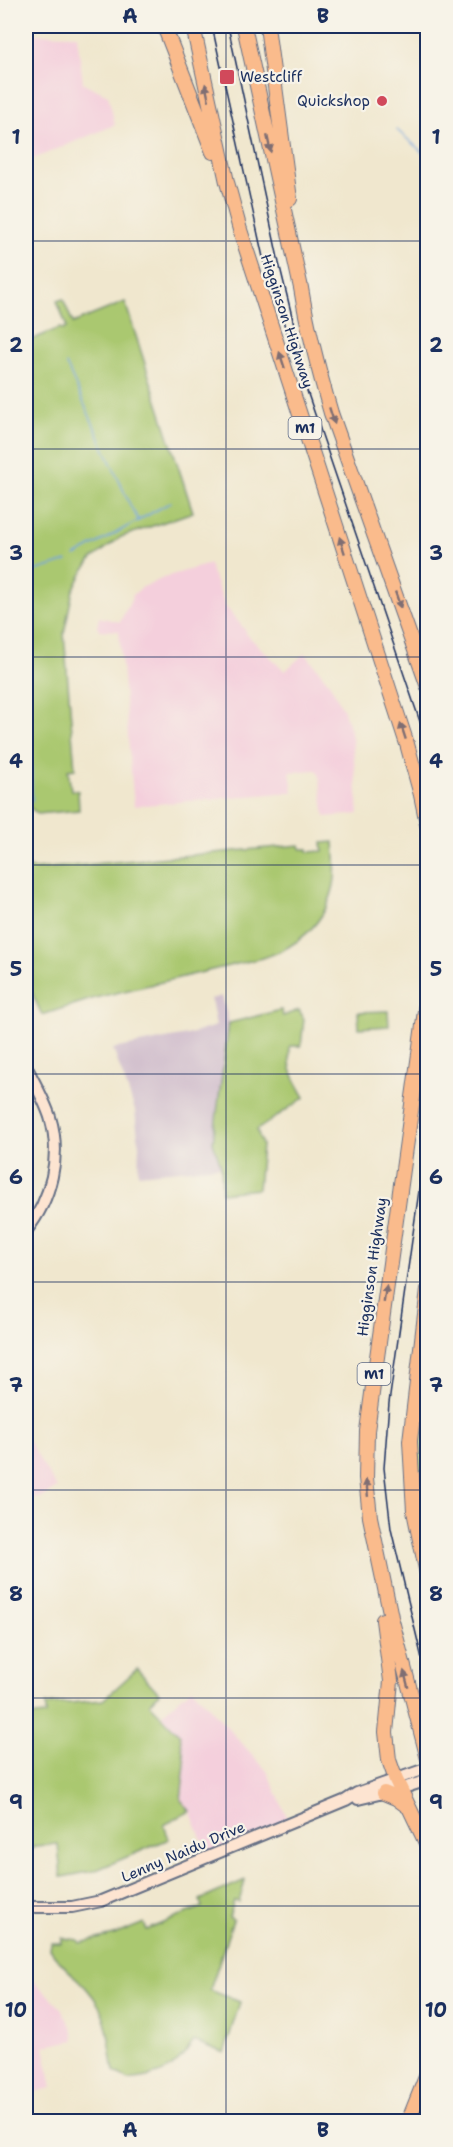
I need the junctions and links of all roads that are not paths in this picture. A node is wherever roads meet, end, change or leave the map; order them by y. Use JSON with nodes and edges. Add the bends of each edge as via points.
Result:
{"nodes":[{"id":1,"x":164,"y":26,"type":"edge"},
{"id":2,"x":193,"y":26,"type":"edge"},
{"id":3,"x":244,"y":26,"type":"edge"},
{"id":4,"x":267,"y":26,"type":"edge"},
{"id":5,"x":240,"y":230,"type":"junction"},
{"id":6,"x":301,"y":288,"type":"junction"},
{"id":7,"x":428,"y":687,"type":"edge"},
{"id":8,"x":428,"y":828,"type":"edge"},
{"id":9,"x":428,"y":989,"type":"edge"},
{"id":10,"x":26,"y":1065,"type":"edge"},
{"id":11,"x":26,"y":1231,"type":"edge"},
{"id":12,"x":428,"y":1289,"type":"edge"},
{"id":13,"x":424,"y":1552,"type":"edge"},
{"id":14,"x":378,"y":1562,"type":"junction"},
{"id":15,"x":428,"y":1579,"type":"edge"},
{"id":16,"x":428,"y":1759,"type":"edge"},
{"id":17,"x":428,"y":1768,"type":"edge"},
{"id":18,"x":413,"y":1780,"type":"junction"},
{"id":19,"x":428,"y":1780,"type":"edge"},
{"id":20,"x":398,"y":1785,"type":"junction"},
{"id":21,"x":384,"y":1793,"type":"junction"},
{"id":22,"x":346,"y":1800,"type":"junction"},
{"id":23,"x":409,"y":1808,"type":"junction"},
{"id":24,"x":428,"y":1847,"type":"edge"},
{"id":25,"x":26,"y":1907,"type":"edge"},
{"id":26,"x":428,"y":2072,"type":"edge"},
{"id":27,"x":428,"y":2114,"type":"edge"},
{"id":28,"x":408,"y":2121,"type":"edge"},
{"id":29,"x":424,"y":2121,"type":"edge"}],
"edges":[{"from":1,"to":5,"type":"highway"},
{"from":5,"to":2,"type":"highway","name":"Higginson Highway","number":"M1","one_way":true},
{"from":3,"to":6,"type":"highway","name":"Higginson Highway","number":"M1","one_way":true},
{"from":4,"to":6,"type":"highway"},
{"from":8,"to":5,"type":"highway","name":"Higginson Highway","number":"M1","one_way":true,"via":[[411,755]]},
{"from":6,"to":7,"type":"highway","name":"Higginson Highway","number":"M1","one_way":true,"via":[[308,331],[331,413]]},
{"from":14,"to":9,"type":"highway","name":"Higginson Highway","number":"M1","one_way":true,"via":[[366,1478],[367,1431]]},
{"from":10,"to":11,"type":"street","via":[[50,1118],[55,1153],[50,1185]]},
{"from":12,"to":13,"type":"highway","via":[[410,1441],[412,1495]]},
{"from":13,"to":15,"type":"highway"},
{"from":16,"to":14,"type":"highway","name":"Higginson Highway","number":"M1","one_way":true},
{"from":14,"to":20,"type":"highway","via":[[375,1581],[391,1681],[386,1738]]},
{"from":17,"to":18,"type":"street","name":"Lenny Naidu Drive"},
{"from":18,"to":19,"type":"street","name":"Lenny Naidu Drive"},
{"from":18,"to":20,"type":"street","name":"Lenny Naidu Drive"},
{"from":20,"to":21,"type":"street","name":"Lenny Naidu Drive"},
{"from":20,"to":22,"type":"street","name":"Lenny Naidu Drive","via":[[357,1793]]},
{"from":20,"to":23,"type":"highway"},
{"from":21,"to":22,"type":"street","name":"Lenny Naidu Drive"},
{"from":21,"to":23,"type":"highway"},
{"from":22,"to":25,"type":"street","name":"Lenny Naidu Drive","via":[[101,1901],[72,1907]]},
{"from":23,"to":24,"type":"highway"},
{"from":26,"to":28,"type":"highway"},
{"from":27,"to":29,"type":"highway"}]}
